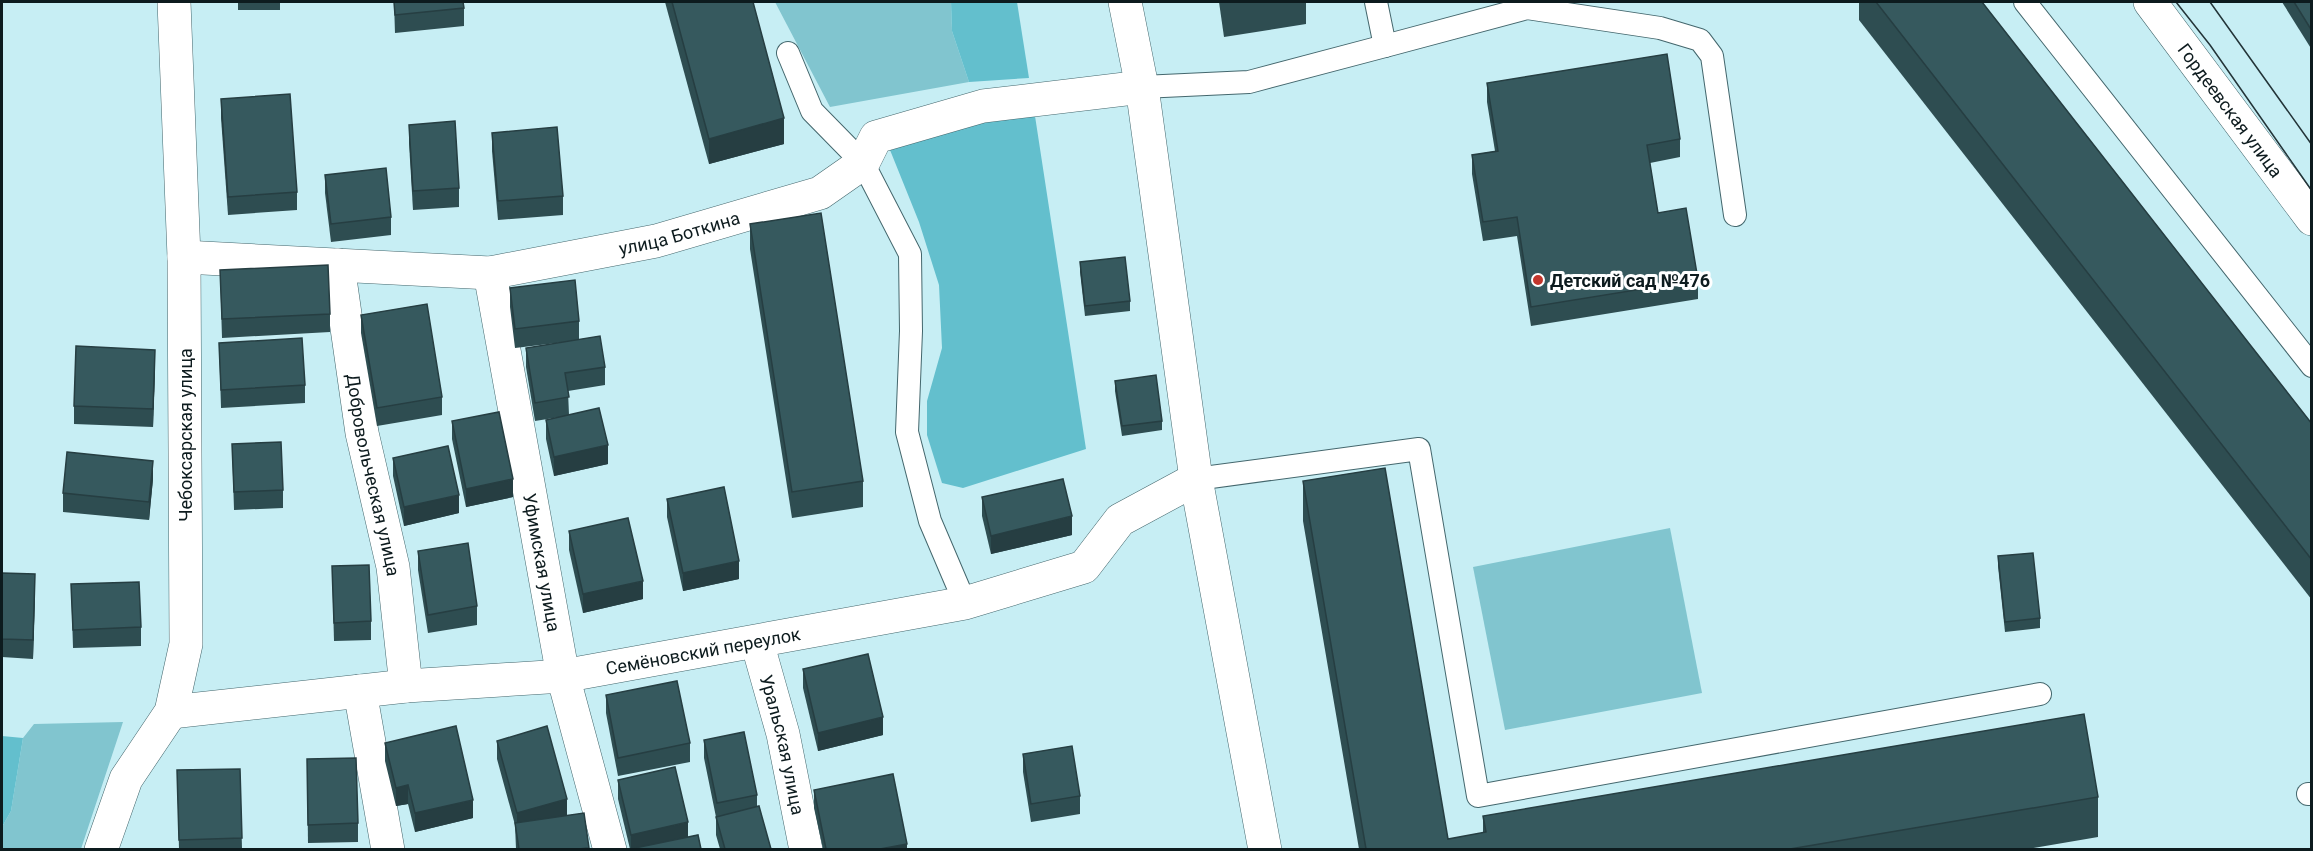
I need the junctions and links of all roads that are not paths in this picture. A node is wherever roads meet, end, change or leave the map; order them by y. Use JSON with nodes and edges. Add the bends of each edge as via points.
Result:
{"nodes":[{"id":1,"x":174,"y":2,"type":"edge"},
{"id":2,"x":1125,"y":2,"type":"edge"},
{"id":3,"x":1376,"y":2,"type":"edge"},
{"id":4,"x":2025,"y":2,"type":"edge"},
{"id":5,"x":2152,"y":2,"type":"edge"},
{"id":6,"x":1385,"y":46,"type":"junction"},
{"id":7,"x":788,"y":53,"type":"dead end"},
{"id":8,"x":1142,"y":87,"type":"junction"},
{"id":9,"x":863,"y":163,"type":"junction"},
{"id":10,"x":1735,"y":215,"type":"dead end"},
{"id":11,"x":2312,"y":219,"type":"edge"},
{"id":12,"x":184,"y":257,"type":"junction"},
{"id":13,"x":338,"y":265,"type":"junction"},
{"id":14,"x":490,"y":273,"type":"junction"},
{"id":15,"x":2312,"y":366,"type":"edge"},
{"id":16,"x":1196,"y":479,"type":"junction"},
{"id":17,"x":965,"y":603,"type":"junction"},
{"id":18,"x":757,"y":642,"type":"junction"},
{"id":19,"x":563,"y":676,"type":"junction"},
{"id":20,"x":406,"y":686,"type":"junction"},
{"id":21,"x":360,"y":691,"type":"junction"},
{"id":22,"x":2040,"y":694,"type":"dead end"},
{"id":23,"x":171,"y":712,"type":"junction"},
{"id":24,"x":101,"y":849,"type":"edge"},
{"id":25,"x":388,"y":849,"type":"edge"},
{"id":26,"x":610,"y":849,"type":"edge"},
{"id":27,"x":806,"y":849,"type":"edge"},
{"id":28,"x":1265,"y":849,"type":"edge"}],
"edges":[{"from":1,"to":12,"type":"street","name":"Чебоксарская улица"},
{"from":2,"to":8,"type":"street"},
{"from":3,"to":6,"type":"lane"},
{"from":4,"to":15,"type":"lane"},
{"from":5,"to":11,"type":"street","name":"Гордеевская улица"},
{"from":6,"to":8,"type":"lane","via":[[1250,82]]},
{"from":6,"to":10,"type":"lane","via":[[1527,8],[1660,28],[1700,40],[1712,56]]},
{"from":7,"to":9,"type":"lane","via":[[812,111]]},
{"from":8,"to":9,"type":"street","name":"улица Боткина","via":[[983,106],[876,137]]},
{"from":8,"to":16,"type":"street"},
{"from":9,"to":14,"type":"street","name":"улица Боткина","via":[[820,193],[656,241]]},
{"from":9,"to":17,"type":"lane","via":[[910,254],[907,432],[930,521]]},
{"from":12,"to":13,"type":"street","name":"улица Боткина"},
{"from":12,"to":23,"type":"street","name":"Чебоксарская улица","via":[[186,644]]},
{"from":13,"to":14,"type":"street","name":"улица Боткина"},
{"from":13,"to":20,"type":"street","name":"Добровольческая улица","via":[[362,433],[393,567]]},
{"from":14,"to":19,"type":"street","name":"Уфимская улица"},
{"from":16,"to":17,"type":"street","name":"Семёновский переулок","via":[[1120,520],[1084,567]]},
{"from":16,"to":22,"type":"lane","via":[[1419,449],[1478,796]]},
{"from":16,"to":28,"type":"street"},
{"from":17,"to":18,"type":"street","name":"Семёновский переулок"},
{"from":18,"to":19,"type":"street","name":"Семёновский переулок"},
{"from":18,"to":27,"type":"street","name":"Уральская улица","via":[[783,734]]},
{"from":19,"to":20,"type":"street","name":"Семёновский переулок"},
{"from":19,"to":26,"type":"street","name":"Уфимская улица"},
{"from":20,"to":21,"type":"street","name":"Семёновский переулок"},
{"from":21,"to":23,"type":"street","name":"Семёновский переулок"},
{"from":21,"to":25,"type":"street"},
{"from":23,"to":24,"type":"street","name":"Чебоксарская улица","via":[[126,779]]}]}
